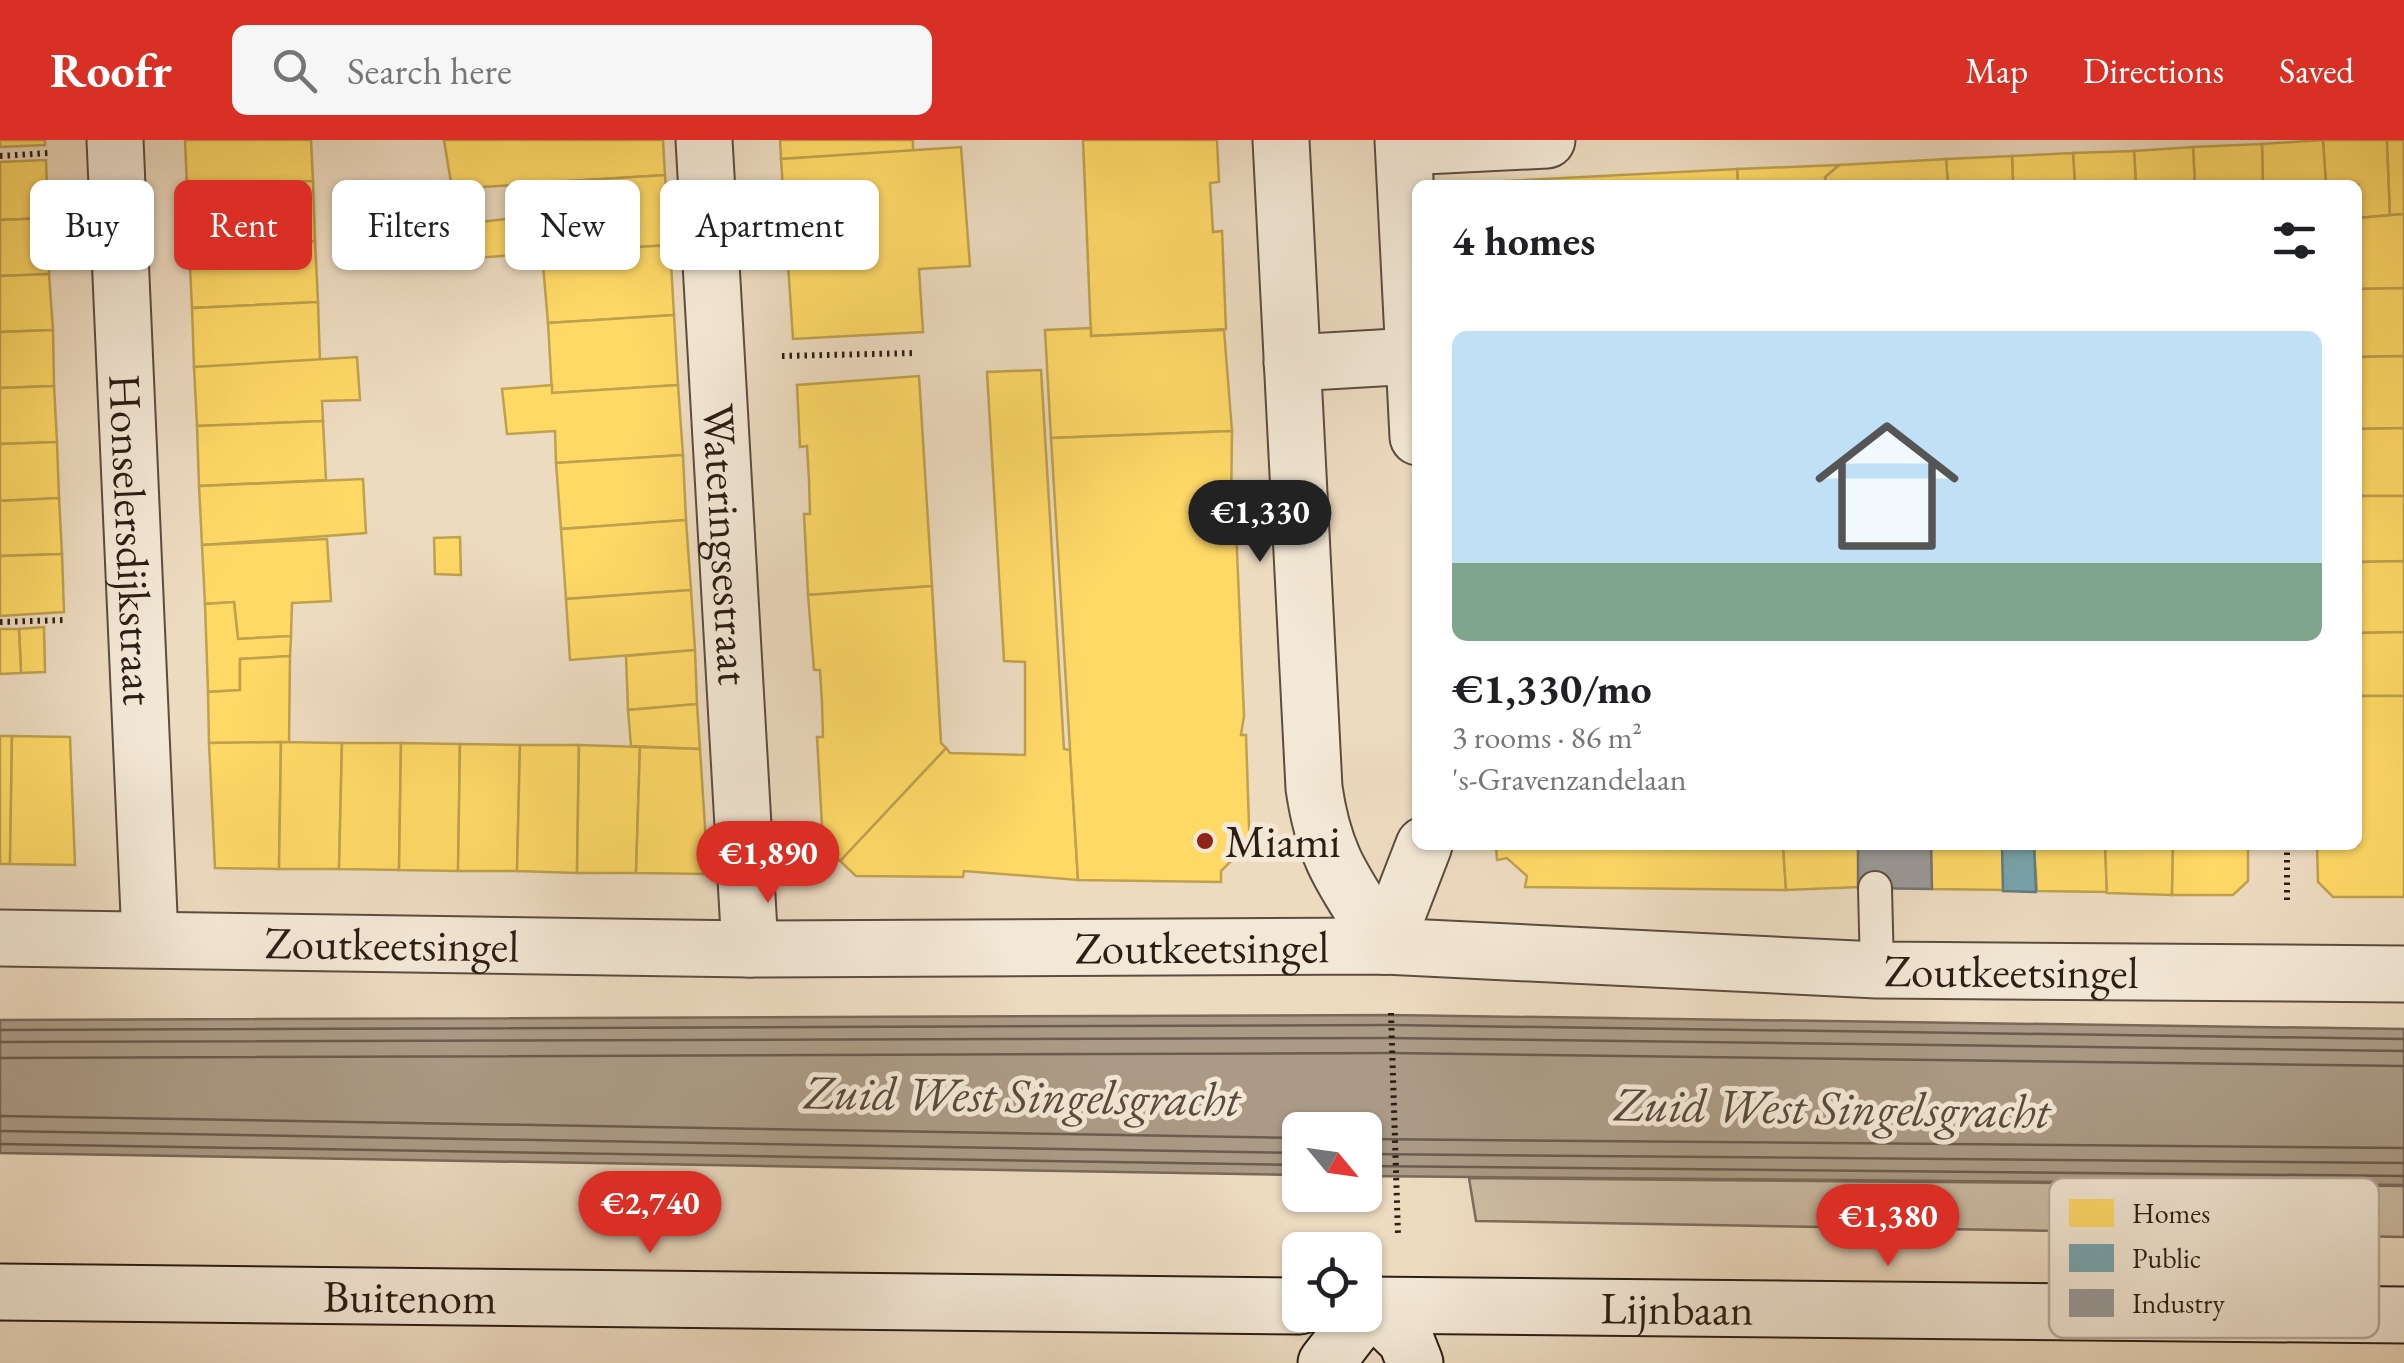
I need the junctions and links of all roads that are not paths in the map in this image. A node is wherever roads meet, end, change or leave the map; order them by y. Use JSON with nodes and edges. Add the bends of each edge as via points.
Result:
{"nodes":[{"id":1,"x":114,"y":140,"type":"edge"},
{"id":2,"x":704,"y":140,"type":"edge"},
{"id":3,"x":1281,"y":140,"type":"edge"},
{"id":4,"x":1547,"y":140,"type":"edge"},
{"id":5,"x":1403,"y":144,"type":"edge"},
{"id":6,"x":1412,"y":317,"type":"edge"},
{"id":7,"x":1412,"y":356,"type":"edge"},
{"id":8,"x":1292,"y":362,"type":"junction"},
{"id":9,"x":1422,"y":850,"type":"edge"},
{"id":10,"x":1875,"y":888,"type":"dead end"},
{"id":11,"x":0,"y":938,"type":"edge"},
{"id":12,"x":150,"y":938,"type":"junction"},
{"id":13,"x":1386,"y":946,"type":"junction"},
{"id":14,"x":750,"y":949,"type":"junction"},
{"id":15,"x":1876,"y":970,"type":"junction"},
{"id":16,"x":2404,"y":974,"type":"edge"},
{"id":17,"x":0,"y":1292,"type":"edge"},
{"id":18,"x":1282,"y":1306,"type":"edge"},
{"id":19,"x":1382,"y":1309,"type":"edge"},
{"id":20,"x":2049,"y":1313,"type":"edge"},
{"id":21,"x":2379,"y":1315,"type":"edge"},
{"id":22,"x":2404,"y":1315,"type":"edge"},
{"id":23,"x":1382,"y":1321,"type":"edge"},
{"id":24,"x":1349,"y":1332,"type":"edge"},
{"id":25,"x":1326,"y":1363,"type":"edge"},
{"id":26,"x":1415,"y":1363,"type":"edge"}],
"edges":[{"from":1,"to":12,"type":"street","name":"Honselersdijkstraat"},
{"from":2,"to":14,"type":"street","name":"Wateringsestraat"},
{"from":3,"to":8,"type":"street"},
{"from":4,"to":5,"type":"street"},
{"from":5,"to":6,"type":"street"},
{"from":7,"to":8,"type":"street"},
{"from":8,"to":13,"type":"street","via":[[1320,826],[1335,871]]},
{"from":9,"to":13,"type":"street"},
{"from":10,"to":15,"type":"lane"},
{"from":11,"to":12,"type":"street","name":"Zoutkeetsingel"},
{"from":12,"to":14,"type":"street","name":"Zoutkeetsingel"},
{"from":13,"to":14,"type":"street","name":"Zoutkeetsingel"},
{"from":13,"to":15,"type":"street","name":"Zoutkeetsingel"},
{"from":15,"to":16,"type":"street","name":"Zoutkeetsingel"},
{"from":17,"to":18,"type":"street","name":"Buitenom"},
{"from":19,"to":20,"type":"street","name":"Lijnbaan"},
{"from":21,"to":22,"type":"street","name":"Lijnbaan"},
{"from":23,"to":26,"type":"street","via":[[1406,1340]]},
{"from":24,"to":25,"type":"street"}]}
